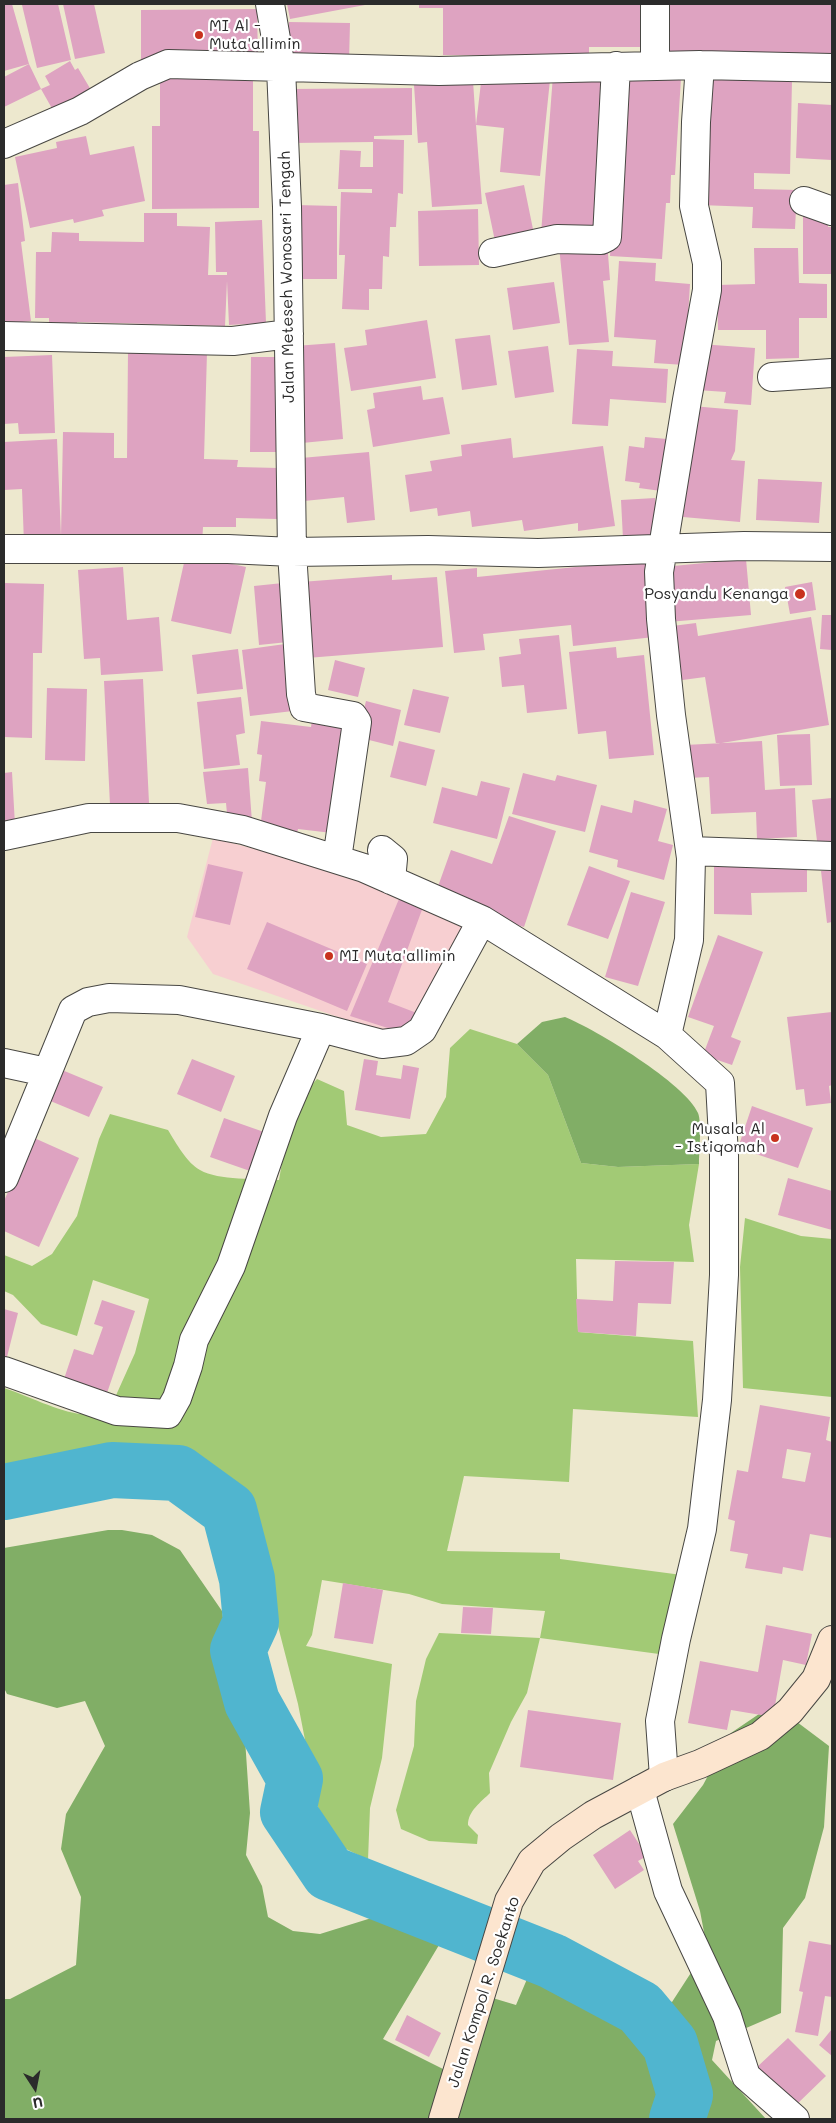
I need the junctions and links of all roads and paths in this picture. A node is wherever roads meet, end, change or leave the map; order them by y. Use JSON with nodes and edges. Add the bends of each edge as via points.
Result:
{"nodes":[{"id":1,"x":270,"y":4,"type":"edge"},
{"id":2,"x":656,"y":4,"type":"edge"},
{"id":3,"x":700,"y":65,"type":"junction"},
{"id":4,"x":616,"y":66,"type":"junction"},
{"id":5,"x":655,"y":66,"type":"junction"},
{"id":6,"x":281,"y":68,"type":"junction"},
{"id":7,"x":832,"y":68,"type":"edge"},
{"id":8,"x":4,"y":144,"type":"edge"},
{"id":9,"x":804,"y":201,"type":"dead end"},
{"id":10,"x":832,"y":211,"type":"edge"},
{"id":11,"x":494,"y":253,"type":"dead end"},
{"id":12,"x":288,"y":334,"type":"junction"},
{"id":13,"x":4,"y":336,"type":"edge"},
{"id":14,"x":832,"y":373,"type":"edge"},
{"id":15,"x":772,"y":377,"type":"dead end"},
{"id":16,"x":832,"y":547,"type":"edge"},
{"id":17,"x":4,"y":549,"type":"edge"},
{"id":18,"x":663,"y":550,"type":"junction"},
{"id":19,"x":292,"y":552,"type":"junction"},
{"id":20,"x":4,"y":836,"type":"edge"},
{"id":21,"x":382,"y":850,"type":"dead end"},
{"id":22,"x":690,"y":851,"type":"junction"},
{"id":23,"x":832,"y":856,"type":"edge"},
{"id":24,"x":337,"y":859,"type":"junction"},
{"id":25,"x":391,"y":880,"type":"junction"},
{"id":26,"x":482,"y":920,"type":"junction"},
{"id":27,"x":321,"y":1028,"type":"junction"},
{"id":28,"x":666,"y":1036,"type":"junction"},
{"id":29,"x":4,"y":1063,"type":"edge"},
{"id":30,"x":46,"y":1072,"type":"junction"},
{"id":31,"x":4,"y":1178,"type":"edge"},
{"id":32,"x":4,"y":1371,"type":"edge"},
{"id":33,"x":832,"y":1640,"type":"edge"},
{"id":34,"x":824,"y":1681,"type":"edge"},
{"id":35,"x":664,"y":1777,"type":"junction"},
{"id":36,"x":640,"y":1790,"type":"junction"},
{"id":37,"x":444,"y":2119,"type":"edge"},
{"id":38,"x":795,"y":2119,"type":"edge"}],
"edges":[{"from":1,"to":6,"type":"street","name":"Jalan Meteseh Wonosari Tengah"},
{"from":2,"to":5,"type":"street"},
{"from":3,"to":5,"type":"street"},
{"from":3,"to":7,"type":"street"},
{"from":3,"to":18,"type":"street","via":[[694,206],[707,263],[707,290]]},
{"from":4,"to":5,"type":"street"},
{"from":4,"to":6,"type":"street","via":[[439,72]]},
{"from":4,"to":11,"type":"street","via":[[607,237],[602,240],[557,240]]},
{"from":6,"to":8,"type":"street","via":[[168,64],[140,76],[80,111]]},
{"from":6,"to":12,"type":"street","name":"Jalan Meteseh Wonosari Tengah"},
{"from":9,"to":10,"type":"street"},
{"from":12,"to":13,"type":"street","via":[[233,341]]},
{"from":12,"to":19,"type":"street","name":"Jalan Meteseh Wonosari Tengah"},
{"from":14,"to":15,"type":"street"},
{"from":16,"to":18,"type":"street","via":[[744,546]]},
{"from":17,"to":19,"type":"street"},
{"from":18,"to":19,"type":"street"},
{"from":18,"to":22,"type":"street","via":[[659,572],[661,620]]},
{"from":19,"to":24,"type":"street","name":"Jalan Meteseh Wonosari Tengah","via":[[302,704],[309,709],[353,716],[357,722]]},
{"from":20,"to":24,"type":"street","via":[[89,818],[178,818],[243,830]]},
{"from":21,"to":25,"type":"street","via":[[393,859]]},
{"from":22,"to":23,"type":"street"},
{"from":22,"to":28,"type":"street","via":[[689,940]]},
{"from":24,"to":25,"type":"street"},
{"from":25,"to":26,"type":"street"},
{"from":26,"to":27,"type":"street","via":[[422,1030],[406,1041],[382,1044]]},
{"from":26,"to":28,"type":"street"},
{"from":27,"to":30,"type":"street","via":[[179,1000],[109,998],[88,1002],[73,1010]]},
{"from":27,"to":32,"type":"street","via":[[283,1116],[231,1266],[194,1340],[177,1398],[168,1414],[117,1411]]},
{"from":28,"to":35,"type":"street","via":[[720,1083],[724,1275],[717,1400],[702,1528],[660,1721]]},
{"from":29,"to":30,"type":"street"},
{"from":30,"to":31,"type":"street"},
{"from":33,"to":34,"type":"main road","name":"Jalan Kompol R. Soekanto"},
{"from":34,"to":35,"type":"main road","name":"Jalan Kompol R. Soekanto","via":[[760,1736]]},
{"from":35,"to":36,"type":"main road","name":"Jalan Kompol R. Soekanto"},
{"from":36,"to":37,"type":"main road","name":"Jalan Kompol R. Soekanto","via":[[561,1836],[532,1861],[509,1901]]},
{"from":36,"to":38,"type":"street","via":[[668,1891],[727,2016],[746,2076]]}]}
